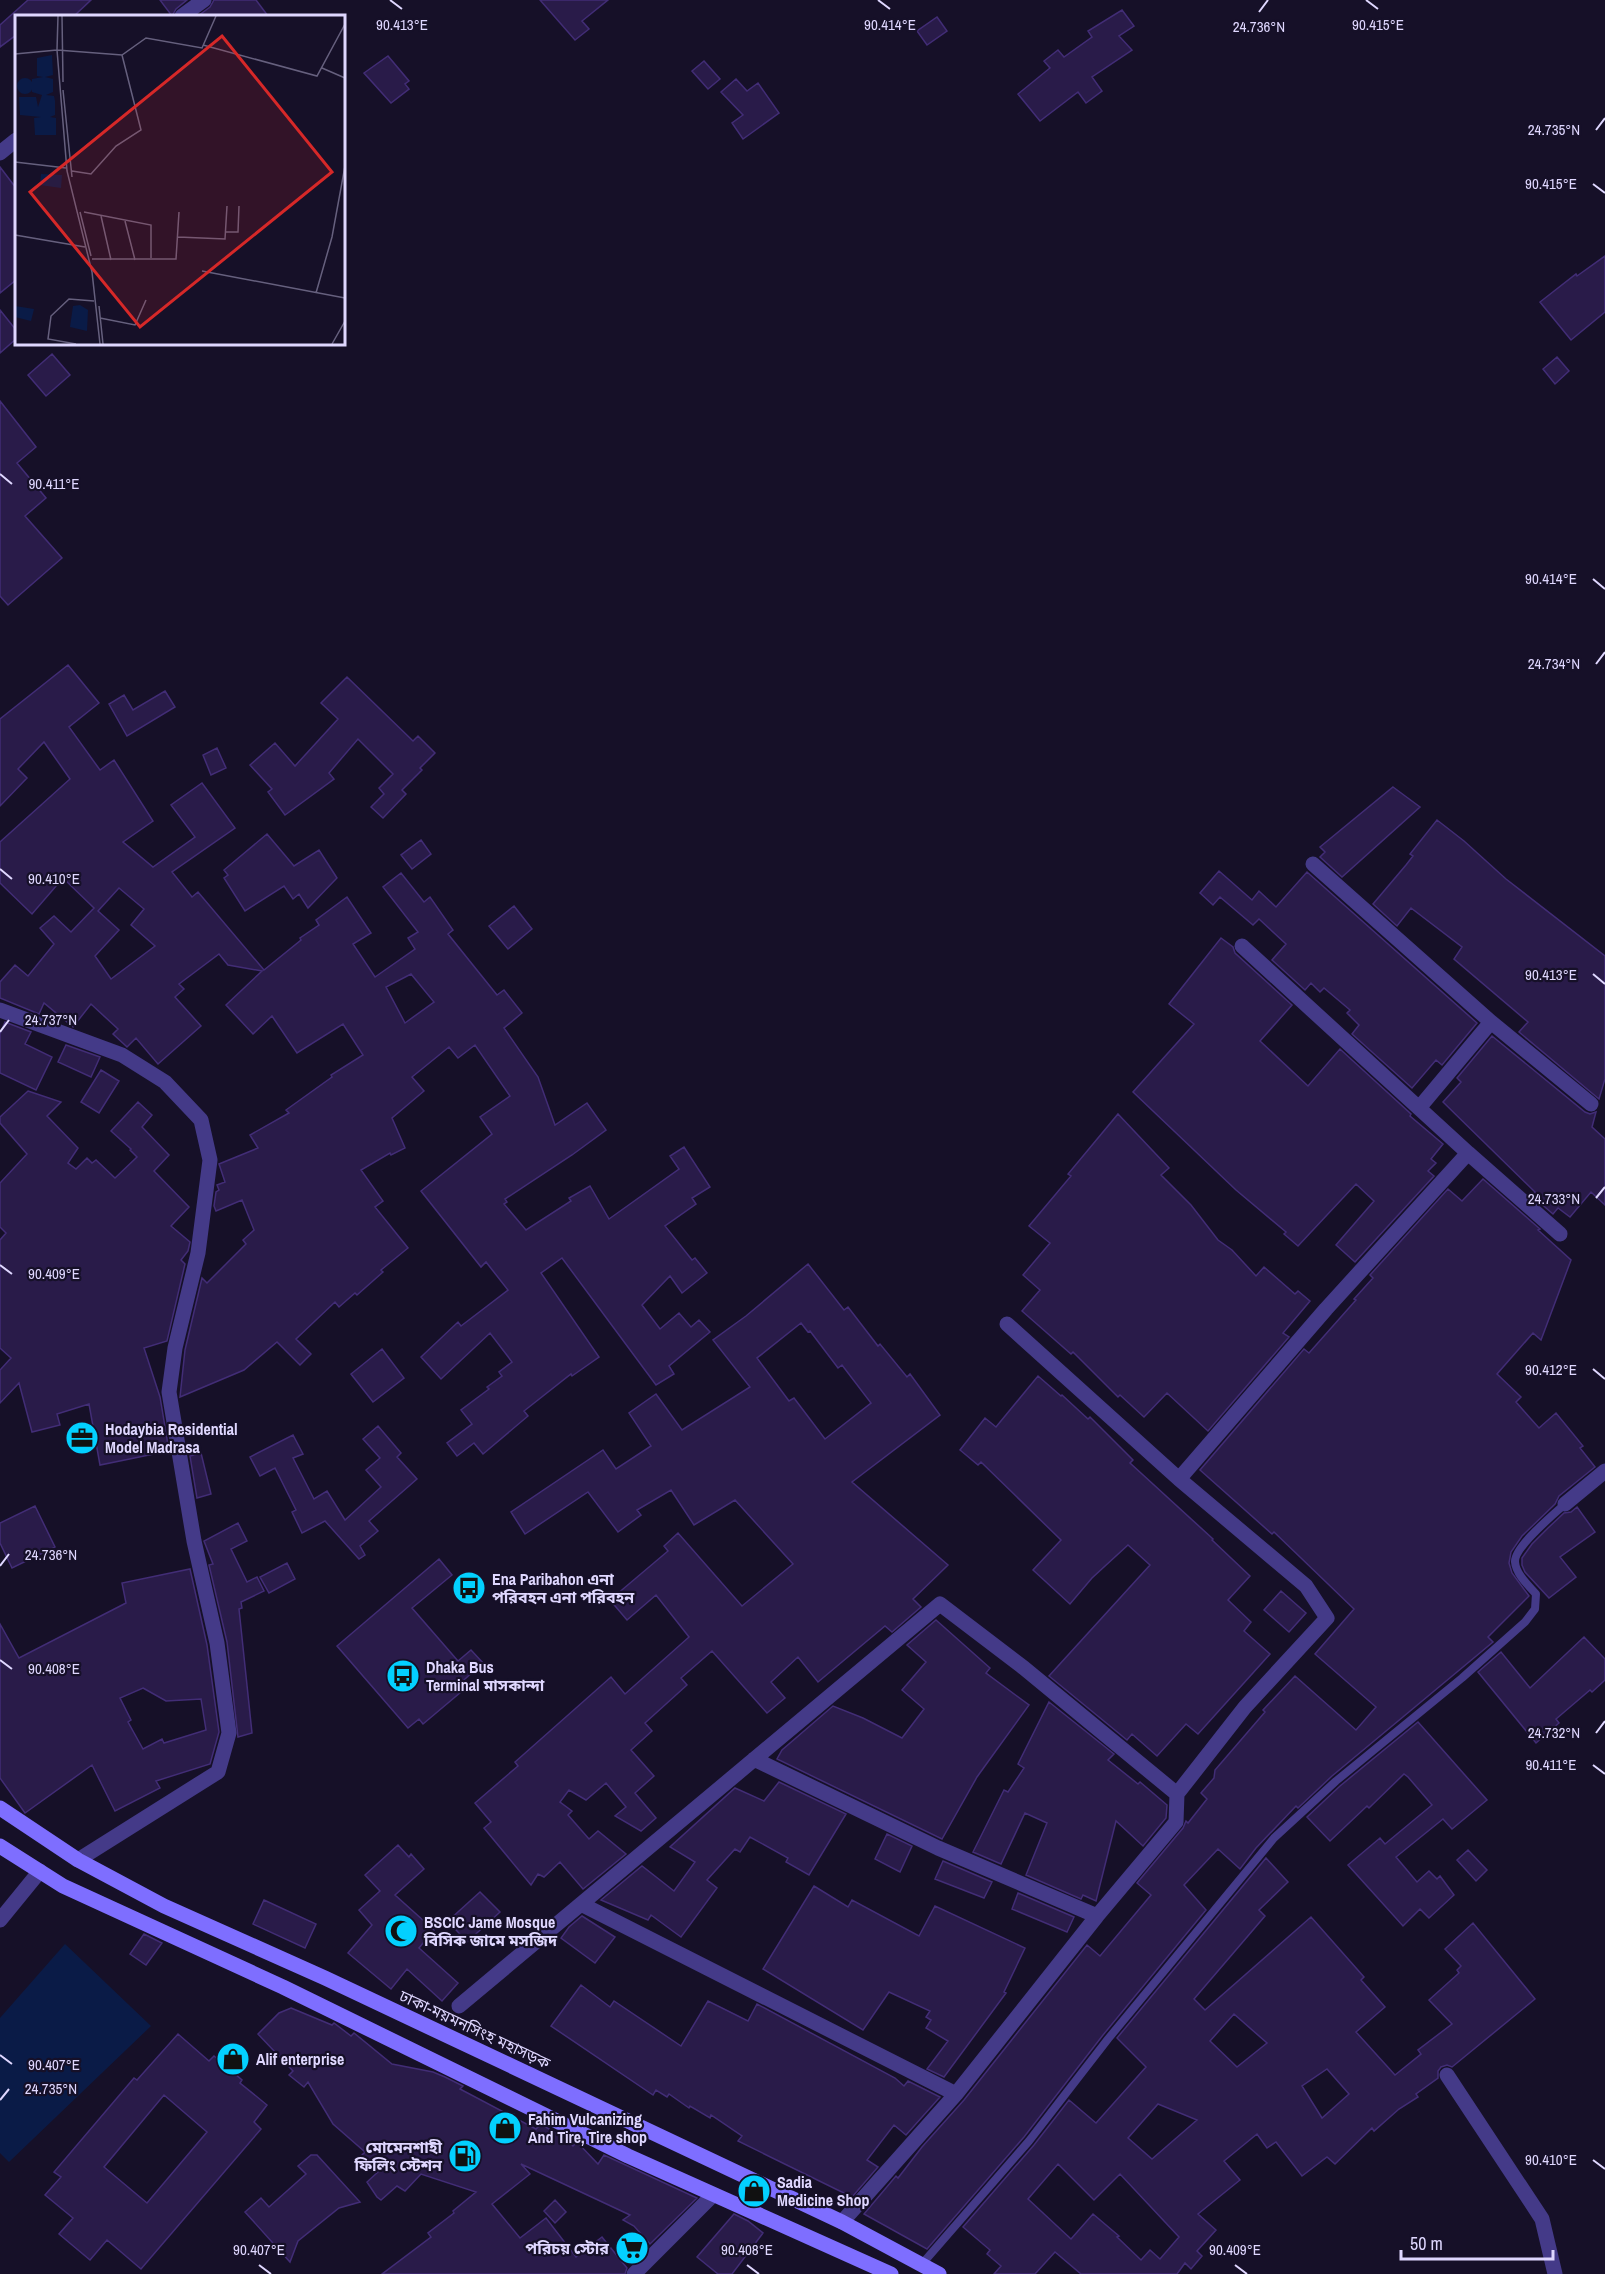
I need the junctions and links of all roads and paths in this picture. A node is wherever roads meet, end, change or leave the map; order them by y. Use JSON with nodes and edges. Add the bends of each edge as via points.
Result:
{"nodes":[{"id":1,"x":204,"y":0,"type":"edge"},
{"id":2,"x":183,"y":15,"type":"edge"},
{"id":3,"x":15,"y":141,"type":"edge"},
{"id":4,"x":0,"y":153,"type":"edge"},
{"id":5,"x":1313,"y":864,"type":"dead end"},
{"id":6,"x":1242,"y":946,"type":"dead end"},
{"id":7,"x":0,"y":1011,"type":"edge"},
{"id":8,"x":1491,"y":1022,"type":"junction"},
{"id":9,"x":1591,"y":1104,"type":"dead end"},
{"id":10,"x":1419,"y":1108,"type":"junction"},
{"id":11,"x":1468,"y":1153,"type":"junction"},
{"id":12,"x":1560,"y":1234,"type":"dead end"},
{"id":13,"x":1007,"y":1324,"type":"dead end"},
{"id":14,"x":1605,"y":1471,"type":"edge"},
{"id":15,"x":1179,"y":1479,"type":"junction"},
{"id":16,"x":1564,"y":1504,"type":"joint"},
{"id":17,"x":754,"y":1759,"type":"junction"},
{"id":18,"x":1177,"y":1794,"type":"junction"},
{"id":19,"x":0,"y":1808,"type":"edge"},
{"id":20,"x":0,"y":1846,"type":"edge"},
{"id":21,"x":78,"y":1860,"type":"junction"},
{"id":22,"x":40,"y":1871,"type":"junction"},
{"id":23,"x":581,"y":1904,"type":"junction"},
{"id":24,"x":1097,"y":1916,"type":"junction"},
{"id":25,"x":0,"y":1920,"type":"edge"},
{"id":26,"x":459,"y":2006,"type":"dead end"},
{"id":27,"x":1447,"y":2075,"type":"dead end"},
{"id":28,"x":956,"y":2094,"type":"junction"},
{"id":29,"x":713,"y":2195,"type":"junction"},
{"id":30,"x":842,"y":2222,"type":"junction"},
{"id":31,"x":922,"y":2264,"type":"junction"},
{"id":32,"x":634,"y":2274,"type":"edge"},
{"id":33,"x":891,"y":2274,"type":"edge"},
{"id":34,"x":939,"y":2274,"type":"edge"},
{"id":35,"x":1556,"y":2274,"type":"edge"}],
"edges":[{"from":1,"to":2,"type":"street"},
{"from":3,"to":4,"type":"street"},
{"from":5,"to":8,"type":"street"},
{"from":6,"to":10,"type":"street"},
{"from":7,"to":21,"type":"street","via":[[122,1055],[165,1082],[201,1120],[210,1160],[198,1253],[169,1392],[194,1541],[217,1643],[229,1733],[218,1772]]},
{"from":8,"to":9,"type":"street"},
{"from":8,"to":10,"type":"street"},
{"from":10,"to":11,"type":"street"},
{"from":11,"to":12,"type":"street"},
{"from":11,"to":15,"type":"street"},
{"from":13,"to":15,"type":"street"},
{"from":14,"to":16,"type":"street"},
{"from":15,"to":18,"type":"street","via":[[1306,1586],[1327,1618],[1245,1707]]},
{"from":16,"to":31,"type":"lane","via":[[1518,1549],[1514,1561],[1536,1594],[1535,1609],[1525,1622],[1274,1838],[1029,2140]]},
{"from":17,"to":18,"type":"street","via":[[940,1604]]},
{"from":17,"to":23,"type":"street"},
{"from":17,"to":24,"type":"street","via":[[938,1848]]},
{"from":18,"to":24,"type":"street","via":[[1176,1822]]},
{"from":19,"to":21,"type":"main road","name":"ঢাকা-ময়মনসিংহ মহাসড়ক"},
{"from":20,"to":22,"type":"main road"},
{"from":21,"to":30,"type":"main road","name":"ঢাকা-ময়মনসিংহ মহাসড়ক","via":[[164,1906]]},
{"from":22,"to":25,"type":"street"},
{"from":22,"to":29,"type":"main road","via":[[63,1886],[283,1987]]},
{"from":23,"to":26,"type":"street"},
{"from":23,"to":28,"type":"street"},
{"from":24,"to":28,"type":"street"},
{"from":27,"to":35,"type":"street","via":[[1542,2219]]},
{"from":28,"to":30,"type":"street"},
{"from":29,"to":32,"type":"street"},
{"from":29,"to":33,"type":"main road"},
{"from":30,"to":31,"type":"main road","name":"ঢাকা-ময়মনসিংহ মহাসড়ক"},
{"from":31,"to":34,"type":"main road","name":"ঢাকা-ময়মনসিংহ মহাসড়ক"}]}
